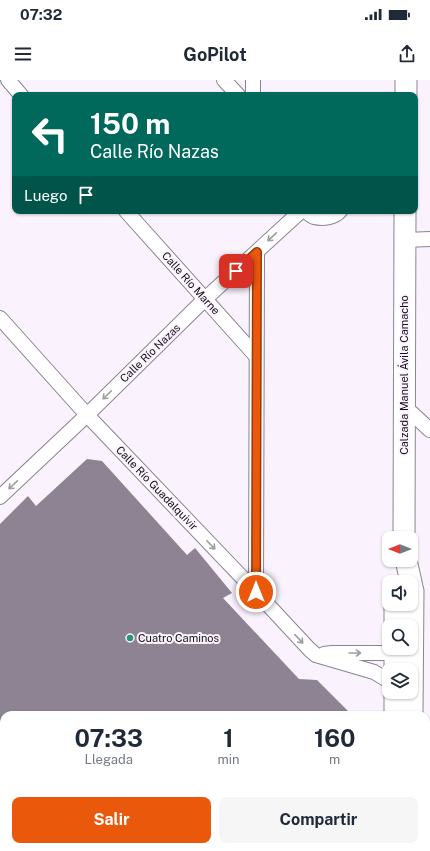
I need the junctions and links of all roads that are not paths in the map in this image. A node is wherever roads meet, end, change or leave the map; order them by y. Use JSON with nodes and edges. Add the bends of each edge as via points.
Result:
{"nodes":[{"id":1,"x":8,"y":80,"type":"edge"},
{"id":2,"x":224,"y":80,"type":"edge"},
{"id":3,"x":253,"y":80,"type":"edge"},
{"id":4,"x":406,"y":80,"type":"edge"},
{"id":5,"x":18,"y":92,"type":"edge"},
{"id":6,"x":235,"y":92,"type":"edge"},
{"id":7,"x":253,"y":92,"type":"edge"},
{"id":8,"x":406,"y":92,"type":"edge"},
{"id":9,"x":129,"y":214,"type":"edge"},
{"id":10,"x":298,"y":214,"type":"edge"},
{"id":11,"x":310,"y":214,"type":"edge"},
{"id":12,"x":338,"y":214,"type":"edge"},
{"id":13,"x":405,"y":214,"type":"edge"},
{"id":14,"x":430,"y":239,"type":"edge"},
{"id":15,"x":405,"y":240,"type":"junction"},
{"id":16,"x":257,"y":252,"type":"junction"},
{"id":17,"x":205,"y":299,"type":"junction"},
{"id":18,"x":0,"y":318,"type":"edge"},
{"id":19,"x":256,"y":356,"type":"junction"},
{"id":20,"x":404,"y":406,"type":"junction"},
{"id":21,"x":86,"y":415,"type":"junction"},
{"id":22,"x":430,"y":430,"type":"edge"},
{"id":23,"x":0,"y":497,"type":"edge"},
{"id":24,"x":404,"y":531,"type":"edge"},
{"id":25,"x":256,"y":592,"type":"junction"},
{"id":26,"x":382,"y":655,"type":"edge"},
{"id":27,"x":408,"y":655,"type":"edge"},
{"id":28,"x":316,"y":656,"type":"junction"},
{"id":29,"x":382,"y":677,"type":"edge"},
{"id":30,"x":395,"y":699,"type":"edge"},
{"id":31,"x":395,"y":711,"type":"edge"},
{"id":32,"x":412,"y":711,"type":"edge"}],
"edges":[{"from":1,"to":5,"type":"street"},
{"from":2,"to":6,"type":"street"},
{"from":3,"to":7,"type":"street"},
{"from":4,"to":8,"type":"main road"},
{"from":9,"to":17,"type":"street","name":"Calle Río Marne"},
{"from":10,"to":16,"type":"street","name":"Calle Río Nazas","one_way":true},
{"from":11,"to":12,"type":"street","via":[[313,217],[326,218]]},
{"from":13,"to":15,"type":"main road","name":"Calzada Manuel Ávila Camacho"},
{"from":14,"to":15,"type":"street"},
{"from":15,"to":20,"type":"main road","name":"Calzada Manuel Ávila Camacho"},
{"from":16,"to":17,"type":"street","name":"Calle Río Nazas"},
{"from":16,"to":19,"type":"street"},
{"from":17,"to":19,"type":"street","name":"Calle Río Marne"},
{"from":17,"to":21,"type":"street","name":"Calle Río Nazas","one_way":true},
{"from":18,"to":21,"type":"street","name":"Calle Río Guadalquivir"},
{"from":19,"to":25,"type":"street"},
{"from":20,"to":22,"type":"street"},
{"from":20,"to":24,"type":"main road","name":"Calzada Manuel Ávila Camacho"},
{"from":21,"to":23,"type":"street","name":"Calle Río Nazas","one_way":true},
{"from":21,"to":25,"type":"street","name":"Calle Río Guadalquivir","one_way":true},
{"from":25,"to":28,"type":"street","name":"Calle Río Guadalquivir","one_way":true},
{"from":28,"to":26,"type":"street","one_way":true,"via":[[332,653]]},
{"from":27,"to":32,"type":"main road"},
{"from":28,"to":29,"type":"street","via":[[374,672]]},
{"from":30,"to":31,"type":"main road"}]}
